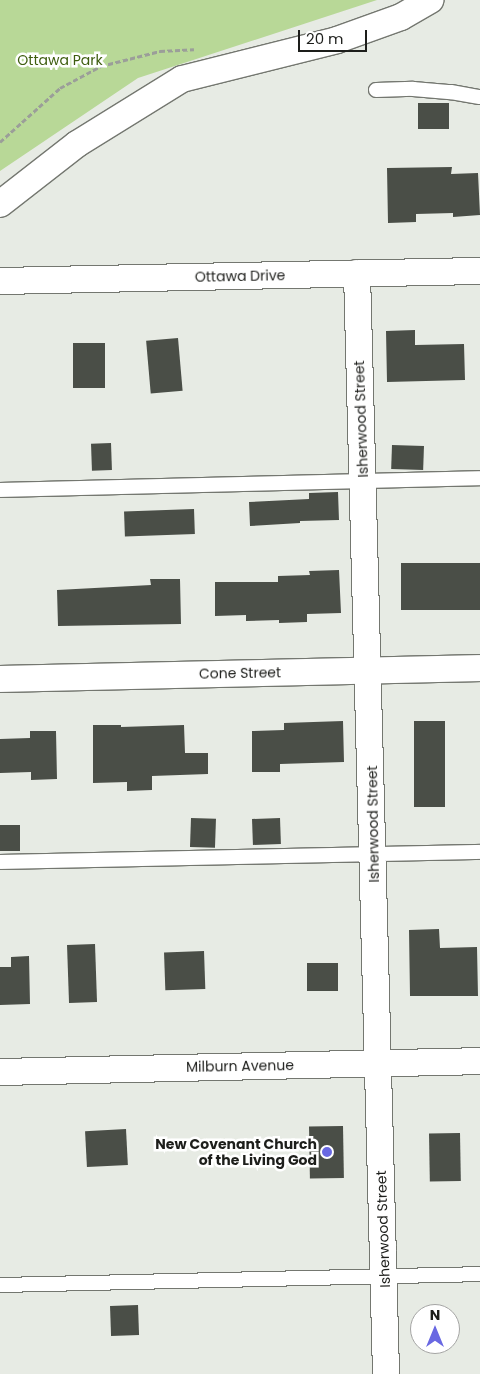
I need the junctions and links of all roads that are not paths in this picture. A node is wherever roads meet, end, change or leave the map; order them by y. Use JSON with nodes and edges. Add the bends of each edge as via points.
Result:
{"nodes":[{"id":1,"x":431,"y":0,"type":"edge"},
{"id":2,"x":376,"y":90,"type":"dead end"},
{"id":3,"x":480,"y":97,"type":"edge"},
{"id":4,"x":0,"y":204,"type":"edge"},
{"id":5,"x":480,"y":271,"type":"edge"},
{"id":6,"x":357,"y":273,"type":"junction"},
{"id":7,"x":0,"y":281,"type":"edge"},
{"id":8,"x":480,"y":478,"type":"edge"},
{"id":9,"x":363,"y":481,"type":"junction"},
{"id":10,"x":0,"y":490,"type":"edge"},
{"id":11,"x":480,"y":668,"type":"edge"},
{"id":12,"x":369,"y":670,"type":"junction"},
{"id":13,"x":0,"y":679,"type":"edge"},
{"id":14,"x":480,"y":852,"type":"edge"},
{"id":15,"x":373,"y":854,"type":"junction"},
{"id":16,"x":0,"y":862,"type":"edge"},
{"id":17,"x":480,"y":1061,"type":"edge"},
{"id":18,"x":378,"y":1063,"type":"junction"},
{"id":19,"x":0,"y":1072,"type":"edge"},
{"id":20,"x":480,"y":1274,"type":"edge"},
{"id":21,"x":384,"y":1276,"type":"junction"},
{"id":22,"x":0,"y":1285,"type":"edge"},
{"id":23,"x":386,"y":1374,"type":"edge"}],
"edges":[{"from":1,"to":4,"type":"street","via":[[401,18],[337,40],[182,79],[77,144]]},
{"from":2,"to":3,"type":"lane","via":[[413,88]]},
{"from":5,"to":6,"type":"street","name":"Ottawa Drive"},
{"from":6,"to":7,"type":"street","name":"Ottawa Drive"},
{"from":6,"to":9,"type":"street","name":"Isherwood Street"},
{"from":8,"to":9,"type":"lane"},
{"from":9,"to":10,"type":"lane"},
{"from":9,"to":12,"type":"street","name":"Isherwood Street"},
{"from":11,"to":12,"type":"street","name":"Cone Street"},
{"from":12,"to":13,"type":"street","name":"Cone Street"},
{"from":12,"to":15,"type":"street","name":"Isherwood Street"},
{"from":14,"to":15,"type":"lane"},
{"from":15,"to":16,"type":"lane"},
{"from":15,"to":18,"type":"street","name":"Isherwood Street"},
{"from":17,"to":18,"type":"street","name":"Milburn Avenue"},
{"from":18,"to":19,"type":"street","name":"Milburn Avenue"},
{"from":18,"to":21,"type":"street","name":"Isherwood Street"},
{"from":20,"to":21,"type":"lane"},
{"from":21,"to":22,"type":"lane"},
{"from":21,"to":23,"type":"street","name":"Isherwood Street"}]}
